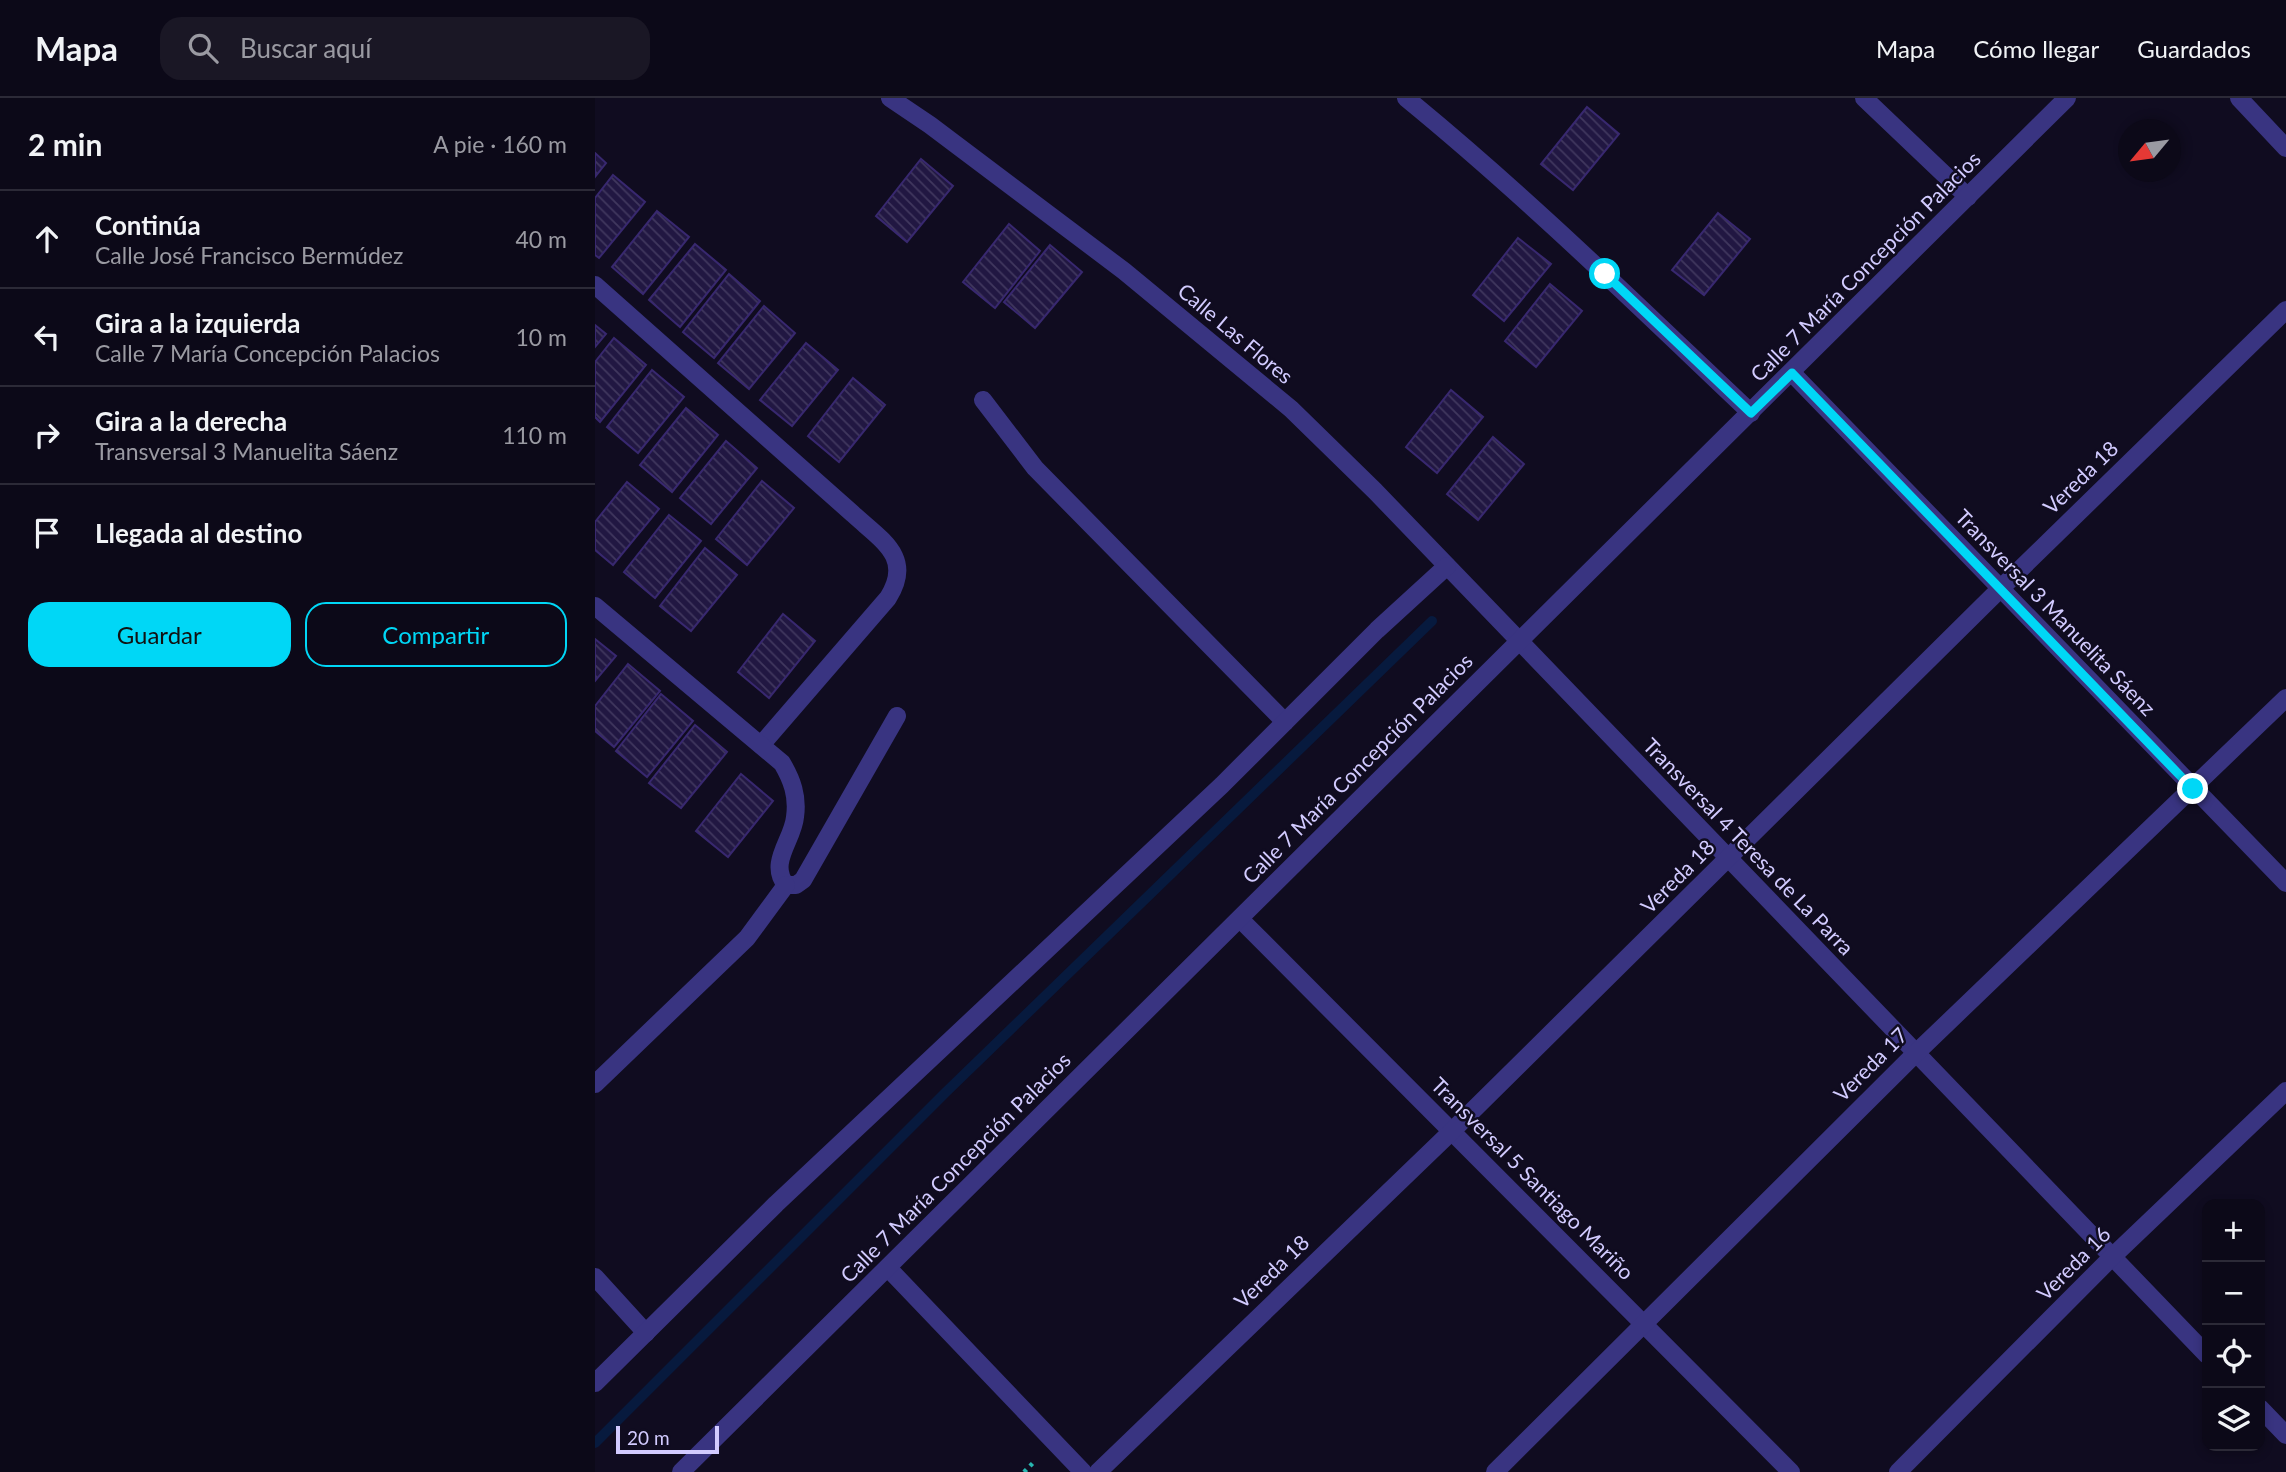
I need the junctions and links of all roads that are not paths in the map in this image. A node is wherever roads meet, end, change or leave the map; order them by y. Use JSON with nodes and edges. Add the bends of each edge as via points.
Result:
{"nodes":[{"id":1,"x":890,"y":98,"type":"edge"},
{"id":2,"x":1406,"y":98,"type":"edge"},
{"id":3,"x":1864,"y":98,"type":"edge"},
{"id":4,"x":2067,"y":98,"type":"edge"},
{"id":5,"x":2239,"y":98,"type":"edge"},
{"id":6,"x":2286,"y":148,"type":"edge"},
{"id":7,"x":1968,"y":197,"type":"junction"},
{"id":8,"x":595,"y":285,"type":"edge"},
{"id":9,"x":2286,"y":310,"type":"edge"},
{"id":10,"x":1792,"y":373,"type":"junction"},
{"id":11,"x":983,"y":400,"type":"dead end"},
{"id":12,"x":1751,"y":413,"type":"junction"},
{"id":13,"x":1447,"y":566,"type":"junction"},
{"id":14,"x":2000,"y":589,"type":"junction"},
{"id":15,"x":595,"y":606,"type":"edge"},
{"id":16,"x":1518,"y":642,"type":"junction"},
{"id":17,"x":2286,"y":698,"type":"edge"},
{"id":18,"x":897,"y":716,"type":"dead end"},
{"id":19,"x":1285,"y":722,"type":"junction"},
{"id":20,"x":761,"y":746,"type":"junction"},
{"id":21,"x":2193,"y":789,"type":"junction"},
{"id":22,"x":1727,"y":859,"type":"junction"},
{"id":23,"x":2286,"y":883,"type":"edge"},
{"id":24,"x":786,"y":885,"type":"junction"},
{"id":25,"x":1240,"y":919,"type":"junction"},
{"id":26,"x":1915,"y":1054,"type":"junction"},
{"id":27,"x":595,"y":1084,"type":"edge"},
{"id":28,"x":2286,"y":1091,"type":"edge"},
{"id":29,"x":1452,"y":1131,"type":"junction"},
{"id":30,"x":2111,"y":1258,"type":"junction"},
{"id":31,"x":888,"y":1268,"type":"junction"},
{"id":32,"x":595,"y":1277,"type":"edge"},
{"id":33,"x":1644,"y":1323,"type":"junction"},
{"id":34,"x":646,"y":1333,"type":"junction"},
{"id":35,"x":2202,"y":1350,"type":"edge"},
{"id":36,"x":595,"y":1383,"type":"edge"},
{"id":37,"x":2265,"y":1413,"type":"edge"},
{"id":38,"x":2286,"y":1435,"type":"edge"},
{"id":39,"x":681,"y":1472,"type":"edge"},
{"id":40,"x":1083,"y":1472,"type":"edge"},
{"id":41,"x":1098,"y":1472,"type":"edge"},
{"id":42,"x":1496,"y":1472,"type":"edge"},
{"id":43,"x":1791,"y":1472,"type":"edge"},
{"id":44,"x":1898,"y":1472,"type":"edge"}],
"edges":[{"from":1,"to":13,"type":"street","name":"Calle Las Flores","via":[[1114,263],[1244,370],[1309,427]]},
{"from":2,"to":12,"type":"street","via":[[1605,274]]},
{"from":3,"to":7,"type":"street"},
{"from":4,"to":7,"type":"street","name":"Calle 7 María Concepción Palacios"},
{"from":5,"to":6,"type":"street"},
{"from":7,"to":10,"type":"street","name":"Calle 7 María Concepción Palacios"},
{"from":8,"to":20,"type":"street","via":[[853,513],[897,559],[896,586],[888,598]]},
{"from":9,"to":14,"type":"street","name":"Vereda 18"},
{"from":10,"to":12,"type":"street","name":"Calle 7 María Concepción Palacios"},
{"from":10,"to":14,"type":"street","name":"Transversal 3 Manuelita Sáenz"},
{"from":11,"to":19,"type":"street","via":[[1035,468]]},
{"from":12,"to":16,"type":"street","name":"Calle 7 María Concepción Palacios"},
{"from":13,"to":16,"type":"street","name":"Calle Las Flores"},
{"from":13,"to":19,"type":"street"},
{"from":14,"to":21,"type":"street","name":"Transversal 3 Manuelita Sáenz"},
{"from":14,"to":22,"type":"street","name":"Vereda 18"},
{"from":15,"to":20,"type":"street"},
{"from":16,"to":22,"type":"street","name":"Transversal 4 Teresa de La Parra"},
{"from":16,"to":25,"type":"street","name":"Calle 7 María Concepción Palacios"},
{"from":17,"to":21,"type":"street","name":"Vereda 17"},
{"from":18,"to":24,"type":"street","via":[[803,880]]},
{"from":19,"to":34,"type":"street"},
{"from":20,"to":24,"type":"street","via":[[782,763],[794,788],[795,818],[778,868]]},
{"from":21,"to":23,"type":"street","name":"Transversal 3 Manuelita Sáenz"},
{"from":21,"to":26,"type":"street","name":"Vereda 17"},
{"from":22,"to":26,"type":"street","name":"Transversal 4 Teresa de La Parra"},
{"from":22,"to":29,"type":"street","name":"Vereda 18"},
{"from":24,"to":27,"type":"street","via":[[747,938]]},
{"from":25,"to":29,"type":"street","name":"Transversal 5 Santiago Mariño"},
{"from":25,"to":31,"type":"street","name":"Calle 7 María Concepción Palacios"},
{"from":26,"to":30,"type":"street","name":"Transversal 4 Teresa de La Parra"},
{"from":26,"to":33,"type":"street","name":"Vereda 17"},
{"from":28,"to":30,"type":"street","name":"Vereda 16"},
{"from":29,"to":33,"type":"street","name":"Transversal 5 Santiago Mariño"},
{"from":29,"to":41,"type":"street","name":"Vereda 18"},
{"from":30,"to":35,"type":"street","name":"Transversal 4 Teresa de La Parra"},
{"from":30,"to":44,"type":"street","name":"Vereda 16"},
{"from":31,"to":39,"type":"street","name":"Calle 7 María Concepción Palacios"},
{"from":31,"to":40,"type":"street"},
{"from":32,"to":34,"type":"street"},
{"from":33,"to":42,"type":"street","name":"Vereda 17"},
{"from":33,"to":43,"type":"street","name":"Transversal 5 Santiago Mariño"},
{"from":34,"to":36,"type":"street"},
{"from":37,"to":38,"type":"street"}]}
